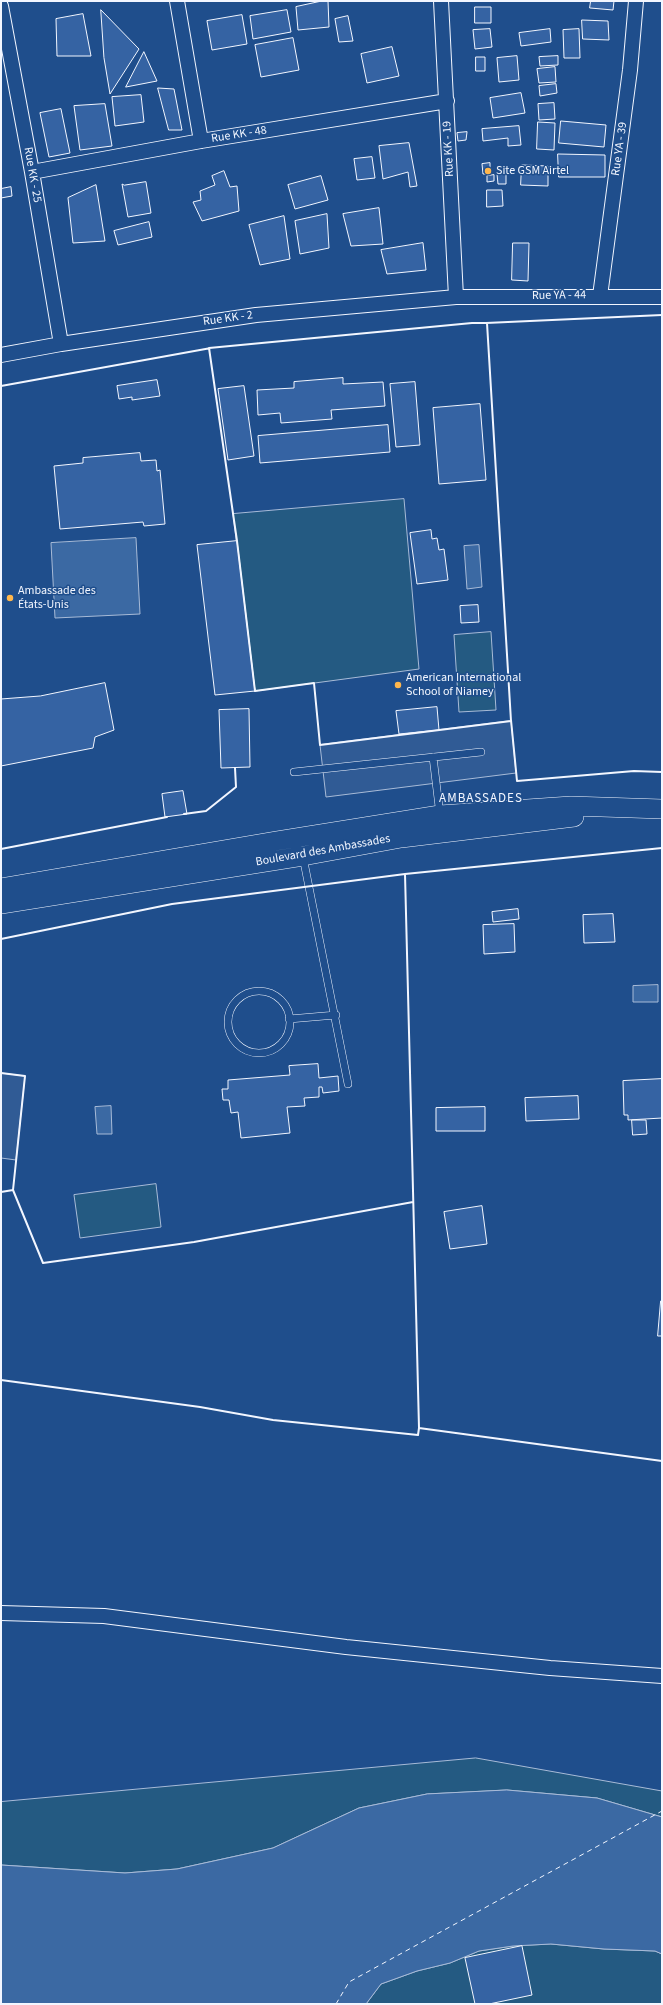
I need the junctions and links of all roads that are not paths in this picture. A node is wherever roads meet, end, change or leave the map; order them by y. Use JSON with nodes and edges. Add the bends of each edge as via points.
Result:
{"nodes":[{"id":1,"x":177,"y":1,"type":"edge"},
{"id":2,"x":441,"y":1,"type":"edge"},
{"id":3,"x":636,"y":1,"type":"edge"},
{"id":4,"x":1,"y":6,"type":"edge"},
{"id":5,"x":447,"y":101,"type":"junction"},
{"id":6,"x":201,"y":141,"type":"junction"},
{"id":7,"x":32,"y":172,"type":"junction"},
{"id":8,"x":600,"y":296,"type":"junction"},
{"id":9,"x":456,"y":297,"type":"junction"},
{"id":10,"x":662,"y":297,"type":"edge"},
{"id":11,"x":61,"y":344,"type":"junction"},
{"id":12,"x":1,"y":355,"type":"edge"},
{"id":13,"x":481,"y":752,"type":"dead end"},
{"id":14,"x":433,"y":757,"type":"junction"},
{"id":15,"x":294,"y":772,"type":"dead end"},
{"id":16,"x":654,"y":808,"type":"edge"},
{"id":17,"x":440,"y":815,"type":"junction"},
{"id":18,"x":301,"y":847,"type":"junction"},
{"id":19,"x":1,"y":888,"type":"edge"},
{"id":20,"x":1,"y":904,"type":"edge"},
{"id":21,"x":336,"y":1015,"type":"junction"},
{"id":22,"x":290,"y":1019,"type":"junction"},
{"id":23,"x":348,"y":1084,"type":"dead end"},
{"id":24,"x":1,"y":1613,"type":"edge"},
{"id":25,"x":662,"y":1676,"type":"edge"}],
"edges":[{"from":1,"to":6,"type":"street"},
{"from":2,"to":5,"type":"street","name":"Rue KK - 19"},
{"from":3,"to":8,"type":"street","name":"Rue YA - 39","via":[[630,70]]},
{"from":4,"to":7,"type":"street","name":"Rue KK - 25"},
{"from":5,"to":6,"type":"street","name":"Rue KK - 48"},
{"from":5,"to":9,"type":"street","name":"Rue KK - 19"},
{"from":6,"to":7,"type":"street","name":"Rue KK - 48"},
{"from":7,"to":11,"type":"street","name":"Rue KK - 25"},
{"from":8,"to":9,"type":"street","name":"Rue YA - 44"},
{"from":8,"to":10,"type":"street","name":"Rue YA - 44"},
{"from":9,"to":11,"type":"street","name":"Rue KK - 2","via":[[256,315]]},
{"from":11,"to":12,"type":"street","name":"Rue KK - 2"},
{"from":13,"to":14,"type":"lane"},
{"from":14,"to":15,"type":"lane"},
{"from":14,"to":17,"type":"lane"},
{"from":16,"to":17,"type":"main road","name":"Boulevard des Ambassades","via":[[571,806]]},
{"from":16,"to":18,"type":"main road","name":"Boulevard des Ambassades","via":[[401,838]]},
{"from":17,"to":18,"type":"main road","name":"Boulevard des Ambassades"},
{"from":18,"to":19,"type":"main road","name":"Boulevard des Ambassades"},
{"from":18,"to":20,"type":"main road","name":"Boulevard des Ambassades"},
{"from":18,"to":21,"type":"lane"},
{"from":21,"to":22,"type":"lane"},
{"from":21,"to":23,"type":"lane"},
{"from":22,"to":22,"type":"lane","via":[[283,1003],[274,995],[260,991],[248,993],[232,1005],[228,1016],[229,1032],[238,1045],[246,1050],[265,1052],[283,1041]]},
{"from":24,"to":25,"type":"street","via":[[104,1616],[346,1647],[557,1669]]}]}
